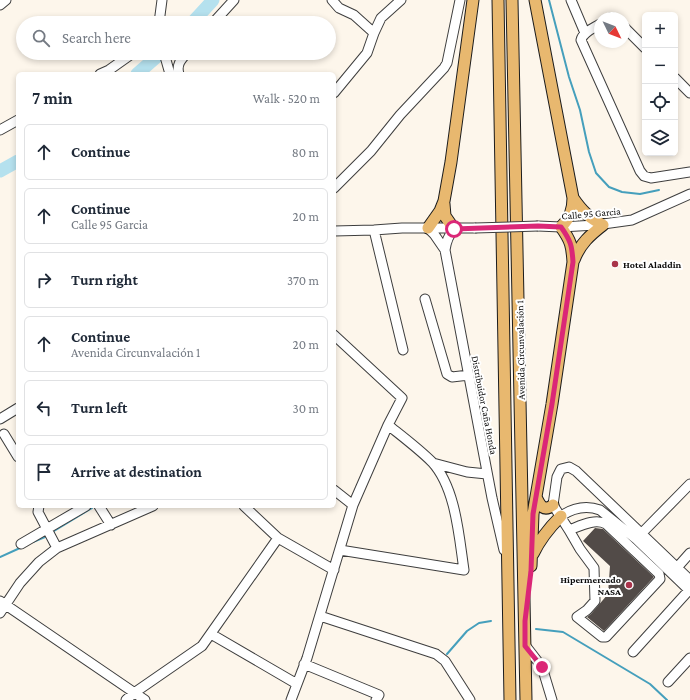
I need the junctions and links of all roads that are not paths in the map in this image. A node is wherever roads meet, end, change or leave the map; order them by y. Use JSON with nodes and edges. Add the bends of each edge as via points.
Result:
{"nodes":[{"id":1,"x":6,"y":0,"type":"edge"},
{"id":2,"x":162,"y":0,"type":"edge"},
{"id":3,"x":234,"y":0,"type":"edge"},
{"id":4,"x":332,"y":0,"type":"edge"},
{"id":5,"x":401,"y":0,"type":"edge"},
{"id":6,"x":460,"y":0,"type":"edge"},
{"id":7,"x":473,"y":0,"type":"edge"},
{"id":8,"x":498,"y":0,"type":"edge"},
{"id":9,"x":512,"y":0,"type":"edge"},
{"id":10,"x":535,"y":0,"type":"edge"},
{"id":11,"x":571,"y":0,"type":"edge"},
{"id":12,"x":0,"y":5,"type":"edge"},
{"id":13,"x":160,"y":16,"type":"edge"},
{"id":14,"x":220,"y":16,"type":"edge"},
{"id":15,"x":594,"y":28,"type":"edge"},
{"id":16,"x":374,"y":33,"type":"junction"},
{"id":17,"x":630,"y":33,"type":"edge"},
{"id":18,"x":585,"y":34,"type":"junction"},
{"id":19,"x":642,"y":45,"type":"edge"},
{"id":20,"x":123,"y":60,"type":"edge"},
{"id":21,"x":166,"y":60,"type":"edge"},
{"id":22,"x":181,"y":60,"type":"edge"},
{"id":23,"x":104,"y":72,"type":"edge"},
{"id":24,"x":169,"y":72,"type":"edge"},
{"id":25,"x":178,"y":72,"type":"edge"},
{"id":26,"x":678,"y":81,"type":"edge"},
{"id":27,"x":336,"y":91,"type":"edge"},
{"id":28,"x":690,"y":93,"type":"edge"},
{"id":29,"x":16,"y":121,"type":"edge"},
{"id":30,"x":0,"y":130,"type":"edge"},
{"id":31,"x":690,"y":172,"type":"edge"},
{"id":32,"x":336,"y":186,"type":"edge"},
{"id":33,"x":690,"y":194,"type":"edge"},
{"id":34,"x":573,"y":198,"type":"junction"},
{"id":35,"x":444,"y":201,"type":"junction"},
{"id":36,"x":603,"y":225,"type":"junction"},
{"id":37,"x":561,"y":227,"type":"junction"},
{"id":38,"x":428,"y":228,"type":"junction"},
{"id":39,"x":454,"y":229,"type":"junction"},
{"id":40,"x":374,"y":230,"type":"junction"},
{"id":41,"x":336,"y":231,"type":"edge"},
{"id":42,"x":445,"y":250,"type":"junction"},
{"id":43,"x":573,"y":262,"type":"junction"},
{"id":44,"x":425,"y":299,"type":"dead end"},
{"id":45,"x":336,"y":337,"type":"edge"},
{"id":46,"x":403,"y":350,"type":"dead end"},
{"id":47,"x":469,"y":375,"type":"junction"},
{"id":48,"x":16,"y":409,"type":"edge"},
{"id":49,"x":0,"y":419,"type":"edge"},
{"id":50,"x":388,"y":425,"type":"junction"},
{"id":51,"x":4,"y":434,"type":"dead end"},
{"id":52,"x":16,"y":454,"type":"edge"},
{"id":53,"x":433,"y":463,"type":"junction"},
{"id":54,"x":488,"y":474,"type":"junction"},
{"id":55,"x":690,"y":484,"type":"edge"},
{"id":56,"x":336,"y":492,"type":"edge"},
{"id":57,"x":536,"y":497,"type":"junction"},
{"id":58,"x":353,"y":505,"type":"junction"},
{"id":59,"x":553,"y":505,"type":"junction"},
{"id":60,"x":38,"y":508,"type":"edge"},
{"id":61,"x":83,"y":508,"type":"edge"},
{"id":62,"x":100,"y":508,"type":"edge"},
{"id":63,"x":149,"y":508,"type":"edge"},
{"id":64,"x":246,"y":508,"type":"edge"},
{"id":65,"x":561,"y":516,"type":"junction"},
{"id":66,"x":111,"y":525,"type":"junction"},
{"id":67,"x":47,"y":530,"type":"junction"},
{"id":68,"x":569,"y":530,"type":"junction"},
{"id":69,"x":639,"y":536,"type":"junction"},
{"id":70,"x":278,"y":538,"type":"junction"},
{"id":71,"x":21,"y":544,"type":"dead end"},
{"id":72,"x":57,"y":548,"type":"junction"},
{"id":73,"x":340,"y":550,"type":"junction"},
{"id":74,"x":690,"y":553,"type":"edge"},
{"id":75,"x":531,"y":558,"type":"junction"},
{"id":76,"x":507,"y":563,"type":"junction"},
{"id":77,"x":334,"y":570,"type":"junction"},
{"id":78,"x":674,"y":570,"type":"junction"},
{"id":79,"x":690,"y":580,"type":"edge"},
{"id":80,"x":690,"y":590,"type":"edge"},
{"id":81,"x":2,"y":607,"type":"edge"},
{"id":82,"x":320,"y":616,"type":"junction"},
{"id":83,"x":525,"y":621,"type":"junction"},
{"id":84,"x":211,"y":634,"type":"junction"},
{"id":85,"x":525,"y":646,"type":"junction"},
{"id":86,"x":633,"y":652,"type":"dead end"},
{"id":87,"x":690,"y":658,"type":"edge"},
{"id":88,"x":304,"y":664,"type":"junction"},
{"id":89,"x":668,"y":682,"type":"dead end"},
{"id":90,"x":297,"y":684,"type":"junction"},
{"id":91,"x":134,"y":693,"type":"junction"},
{"id":92,"x":126,"y":700,"type":"edge"},
{"id":93,"x":145,"y":700,"type":"edge"},
{"id":94,"x":291,"y":700,"type":"edge"},
{"id":95,"x":376,"y":700,"type":"edge"},
{"id":96,"x":470,"y":700,"type":"edge"},
{"id":97,"x":510,"y":700,"type":"edge"},
{"id":98,"x":526,"y":700,"type":"edge"},
{"id":99,"x":552,"y":700,"type":"edge"}],
"edges":[{"from":1,"to":12,"type":"street"},
{"from":2,"to":13,"type":"street"},
{"from":3,"to":14,"type":"street"},
{"from":4,"to":16,"type":"street"},
{"from":5,"to":16,"type":"street","via":[[381,18]]},
{"from":6,"to":32,"type":"street","via":[[444,68],[371,151]]},
{"from":7,"to":35,"type":"main road"},
{"from":8,"to":76,"type":"main road","name":"Avenida Circunvalación 1"},
{"from":9,"to":83,"type":"main road","name":"Avenida Circunvalación 1"},
{"from":10,"to":34,"type":"main road"},
{"from":11,"to":18,"type":"street"},
{"from":15,"to":18,"type":"street"},
{"from":16,"to":27,"type":"street","via":[[367,53]]},
{"from":17,"to":19,"type":"street"},
{"from":18,"to":31,"type":"street","via":[[581,40],[642,174],[651,178]]},
{"from":20,"to":23,"type":"street"},
{"from":21,"to":24,"type":"street"},
{"from":22,"to":25,"type":"street"},
{"from":26,"to":28,"type":"street"},
{"from":29,"to":30,"type":"street"},
{"from":33,"to":36,"type":"street","name":"Calle 95 Garcia","via":[[632,220]]},
{"from":34,"to":36,"type":"main road","via":[[584,213]]},
{"from":34,"to":37,"type":"main road","via":[[573,209],[569,219]]},
{"from":35,"to":38,"type":"main road"},
{"from":35,"to":39,"type":"main road","via":[[445,216]]},
{"from":36,"to":37,"type":"street","name":"Calle 95 Garcia"},
{"from":36,"to":43,"type":"main road","via":[[578,249]]},
{"from":37,"to":39,"type":"street","name":"Calle 95 Garcia","bridge":true},
{"from":37,"to":43,"type":"main road","via":[[569,239]]},
{"from":38,"to":39,"type":"street","name":"Calle 95 Garcia"},
{"from":38,"to":40,"type":"street","name":"Calle 95 Garcia"},
{"from":38,"to":42,"type":"street","name":"Distribuidor Caña Honda"},
{"from":39,"to":42,"type":"street","via":[[445,243]]},
{"from":40,"to":41,"type":"street","name":"Calle 95 Garcia"},
{"from":40,"to":46,"type":"street"},
{"from":42,"to":47,"type":"street","name":"Distribuidor Caña Honda"},
{"from":43,"to":57,"type":"main road"},
{"from":44,"to":47,"type":"street","via":[[447,374],[452,377]]},
{"from":45,"to":50,"type":"street","via":[[402,398]]},
{"from":47,"to":54,"type":"street","name":"Distribuidor Caña Honda"},
{"from":48,"to":49,"type":"street"},
{"from":50,"to":53,"type":"street"},
{"from":50,"to":58,"type":"street"},
{"from":51,"to":52,"type":"street"},
{"from":53,"to":54,"type":"street","via":[[467,472]]},
{"from":53,"to":73,"type":"street","via":[[450,492],[464,570]]},
{"from":54,"to":76,"type":"street","name":"Distribuidor Caña Honda"},
{"from":55,"to":69,"type":"street"},
{"from":56,"to":58,"type":"street"},
{"from":57,"to":59,"type":"main road","via":[[542,508],[550,508]]},
{"from":57,"to":75,"type":"main road"},
{"from":58,"to":73,"type":"street"},
{"from":59,"to":65,"type":"street"},
{"from":59,"to":69,"type":"street","via":[[557,477],[561,469],[569,467],[576,471]]},
{"from":60,"to":67,"type":"street"},
{"from":61,"to":67,"type":"street"},
{"from":62,"to":66,"type":"street"},
{"from":63,"to":66,"type":"street"},
{"from":64,"to":70,"type":"street"},
{"from":65,"to":68,"type":"street"},
{"from":65,"to":69,"type":"street","via":[[578,508],[593,508]]},
{"from":65,"to":75,"type":"main road","via":[[539,541]]},
{"from":66,"to":72,"type":"street"},
{"from":67,"to":71,"type":"street"},
{"from":67,"to":72,"type":"street"},
{"from":68,"to":68,"type":"street","via":[[596,521],[606,524],[659,574],[660,579],[606,637],[602,637],[577,617],[588,610],[595,601],[594,568]]},
{"from":69,"to":78,"type":"street"},
{"from":70,"to":77,"type":"street"},
{"from":70,"to":84,"type":"street"},
{"from":72,"to":81,"type":"street","via":[[39,562]]},
{"from":73,"to":77,"type":"street"},
{"from":74,"to":78,"type":"street"},
{"from":75,"to":83,"type":"main road"},
{"from":76,"to":97,"type":"main road","name":"Avenida Circunvalación 1"},
{"from":77,"to":82,"type":"street"},
{"from":78,"to":79,"type":"street"},
{"from":78,"to":80,"type":"street"},
{"from":80,"to":86,"type":"street"},
{"from":81,"to":91,"type":"street"},
{"from":82,"to":88,"type":"street"},
{"from":82,"to":96,"type":"street","via":[[436,654],[444,661]]},
{"from":83,"to":85,"type":"main road","name":"Avenida Circunvalación 1"},
{"from":84,"to":90,"type":"street"},
{"from":84,"to":91,"type":"street","via":[[202,646]]},
{"from":85,"to":98,"type":"main road","name":"Avenida Circunvalación 1"},
{"from":85,"to":99,"type":"street","via":[[542,667]]},
{"from":87,"to":89,"type":"street"},
{"from":88,"to":90,"type":"street"},
{"from":88,"to":95,"type":"street","via":[[379,695]]},
{"from":90,"to":94,"type":"street"},
{"from":91,"to":92,"type":"street"},
{"from":91,"to":93,"type":"street"}]}
